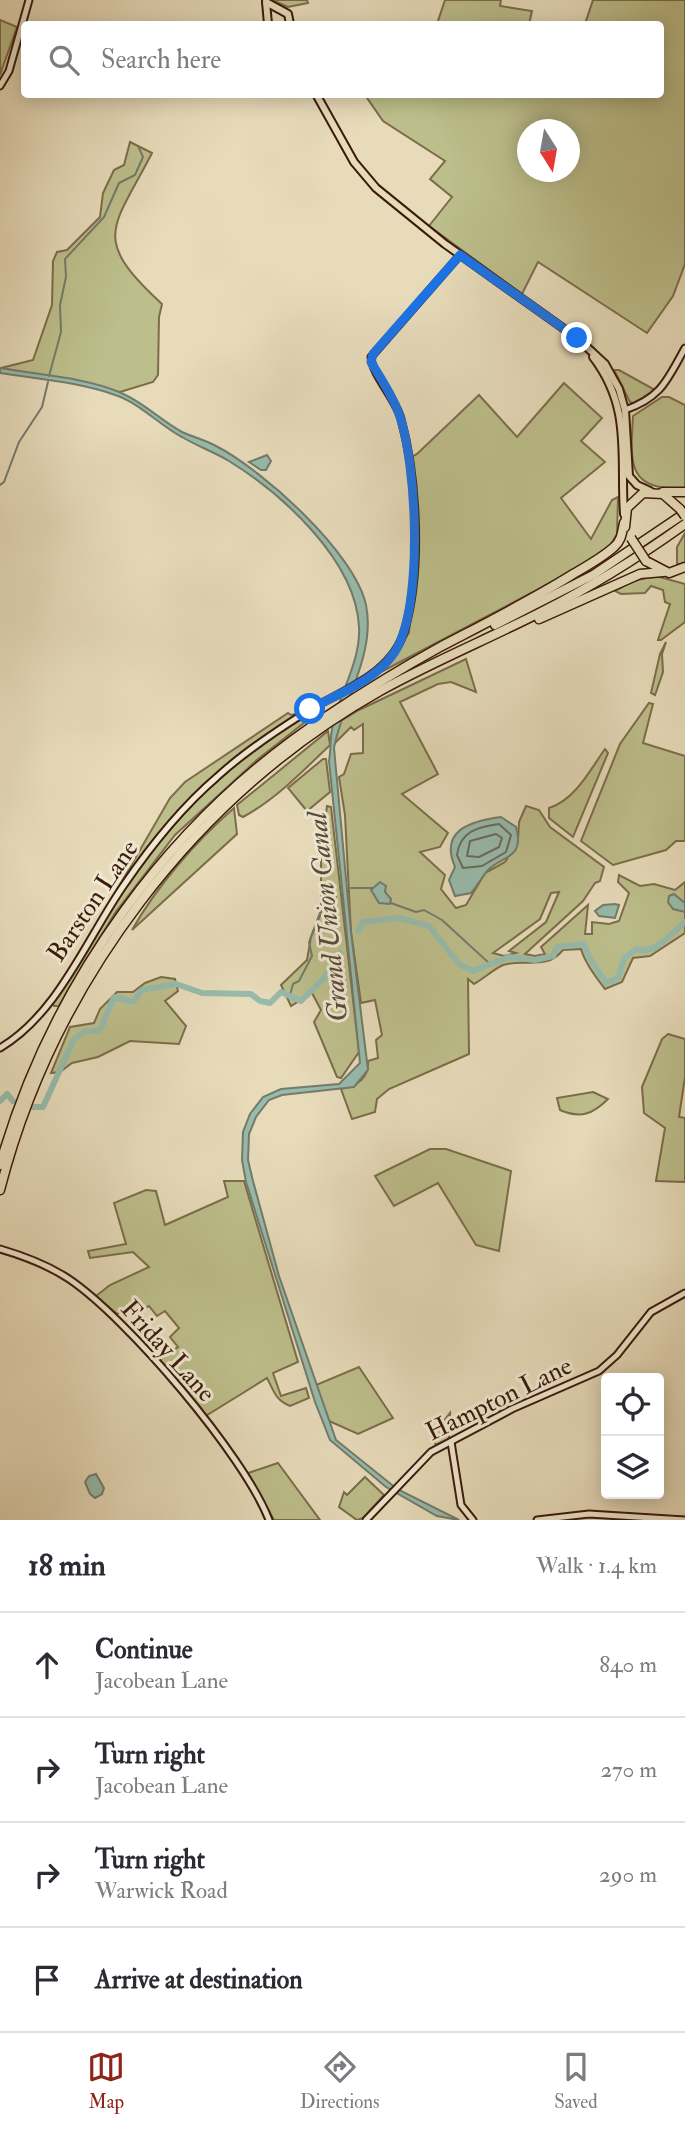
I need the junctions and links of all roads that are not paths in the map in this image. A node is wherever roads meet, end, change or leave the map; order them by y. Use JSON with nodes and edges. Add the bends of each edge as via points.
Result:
{"nodes":[{"id":1,"x":29,"y":0,"type":"edge"},
{"id":2,"x":265,"y":1,"type":"edge"},
{"id":3,"x":278,"y":9,"type":"junction"},
{"id":4,"x":268,"y":15,"type":"junction"},
{"id":5,"x":23,"y":21,"type":"edge"},
{"id":6,"x":268,"y":21,"type":"edge"},
{"id":7,"x":289,"y":21,"type":"edge"},
{"id":8,"x":21,"y":28,"type":"edge"},
{"id":9,"x":0,"y":86,"type":"edge"},
{"id":10,"x":318,"y":98,"type":"edge"},
{"id":11,"x":460,"y":255,"type":"junction"},
{"id":12,"x":577,"y":338,"type":"junction"},
{"id":13,"x":685,"y":348,"type":"edge"},
{"id":14,"x":621,"y":394,"type":"junction"},
{"id":15,"x":639,"y":406,"type":"junction"},
{"id":16,"x":625,"y":410,"type":"junction"},
{"id":17,"x":624,"y":421,"type":"junction"},
{"id":18,"x":623,"y":448,"type":"junction"},
{"id":19,"x":654,"y":492,"type":"junction"},
{"id":20,"x":685,"y":492,"type":"edge"},
{"id":21,"x":683,"y":513,"type":"edge"},
{"id":22,"x":624,"y":520,"type":"junction"},
{"id":23,"x":685,"y":524,"type":"edge"},
{"id":24,"x":685,"y":567,"type":"edge"},
{"id":25,"x":666,"y":573,"type":"junction"},
{"id":26,"x":685,"y":578,"type":"edge"},
{"id":27,"x":377,"y":685,"type":"junction"},
{"id":28,"x":390,"y":686,"type":"junction"},
{"id":29,"x":352,"y":704,"type":"junction"},
{"id":30,"x":223,"y":802,"type":"junction"},
{"id":31,"x":0,"y":1048,"type":"edge"},
{"id":32,"x":0,"y":1165,"type":"edge"},
{"id":33,"x":0,"y":1190,"type":"edge"},
{"id":34,"x":0,"y":1250,"type":"edge"},
{"id":35,"x":685,"y":1293,"type":"edge"},
{"id":36,"x":451,"y":1442,"type":"junction"},
{"id":37,"x":269,"y":1520,"type":"edge"},
{"id":38,"x":366,"y":1520,"type":"edge"},
{"id":39,"x":473,"y":1520,"type":"edge"},
{"id":40,"x":537,"y":1520,"type":"edge"},
{"id":41,"x":685,"y":1520,"type":"edge"}],
"edges":[{"from":1,"to":5,"type":"street"},
{"from":2,"to":3,"type":"main road"},
{"from":2,"to":4,"type":"main road"},
{"from":3,"to":4,"type":"main road"},
{"from":3,"to":7,"type":"main road","via":[[288,13]]},
{"from":4,"to":6,"type":"main road"},
{"from":8,"to":9,"type":"street"},
{"from":10,"to":11,"type":"main road","via":[[366,178]]},
{"from":11,"to":12,"type":"main road"},
{"from":11,"to":31,"type":"street","name":"Barston Lane","via":[[371,357],[400,416],[416,522],[408,616],[399,645],[383,665],[287,724],[219,775],[124,885],[38,1016]]},
{"from":12,"to":14,"type":"main road","via":[[605,364]]},
{"from":12,"to":17,"type":"main road","via":[[607,376]]},
{"from":13,"to":15,"type":"street","via":[[661,390]]},
{"from":14,"to":15,"type":"street","via":[[630,405]]},
{"from":14,"to":16,"type":"main road"},
{"from":15,"to":16,"type":"street"},
{"from":15,"to":17,"type":"street"},
{"from":16,"to":17,"type":"main road"},
{"from":16,"to":18,"type":"main road"},
{"from":17,"to":18,"type":"main road"},
{"from":17,"to":19,"type":"main road","via":[[629,476]]},
{"from":18,"to":22,"type":"main road"},
{"from":19,"to":20,"type":"highway"},
{"from":19,"to":21,"type":"highway","via":[[667,496]]},
{"from":19,"to":22,"type":"highway","via":[[637,496]]},
{"from":21,"to":27,"type":"highway","via":[[593,575]]},
{"from":22,"to":25,"type":"highway","bridge":true,"via":[[646,561]]},
{"from":22,"to":27,"type":"highway","via":[[616,545],[583,568]]},
{"from":23,"to":28,"type":"highway","via":[[596,582]]},
{"from":24,"to":25,"type":"highway"},
{"from":25,"to":26,"type":"highway"},
{"from":25,"to":28,"type":"highway","via":[[633,577]]},
{"from":27,"to":29,"type":"highway"},
{"from":28,"to":29,"type":"highway"},
{"from":29,"to":30,"type":"highway"},
{"from":30,"to":32,"type":"highway","via":[[136,894],[75,988],[25,1089]]},
{"from":30,"to":33,"type":"highway","via":[[176,856],[90,976],[30,1098]]},
{"from":34,"to":37,"type":"street","name":"Friday Lane","via":[[55,1270],[109,1312],[216,1434]]},
{"from":35,"to":36,"type":"street","name":"Hampton Lane","via":[[650,1312],[617,1355],[598,1371]]},
{"from":36,"to":38,"type":"street","name":"Hampton Lane","via":[[431,1452]]},
{"from":36,"to":39,"type":"street","via":[[461,1505]]},
{"from":40,"to":41,"type":"street","via":[[589,1514]]}]}
